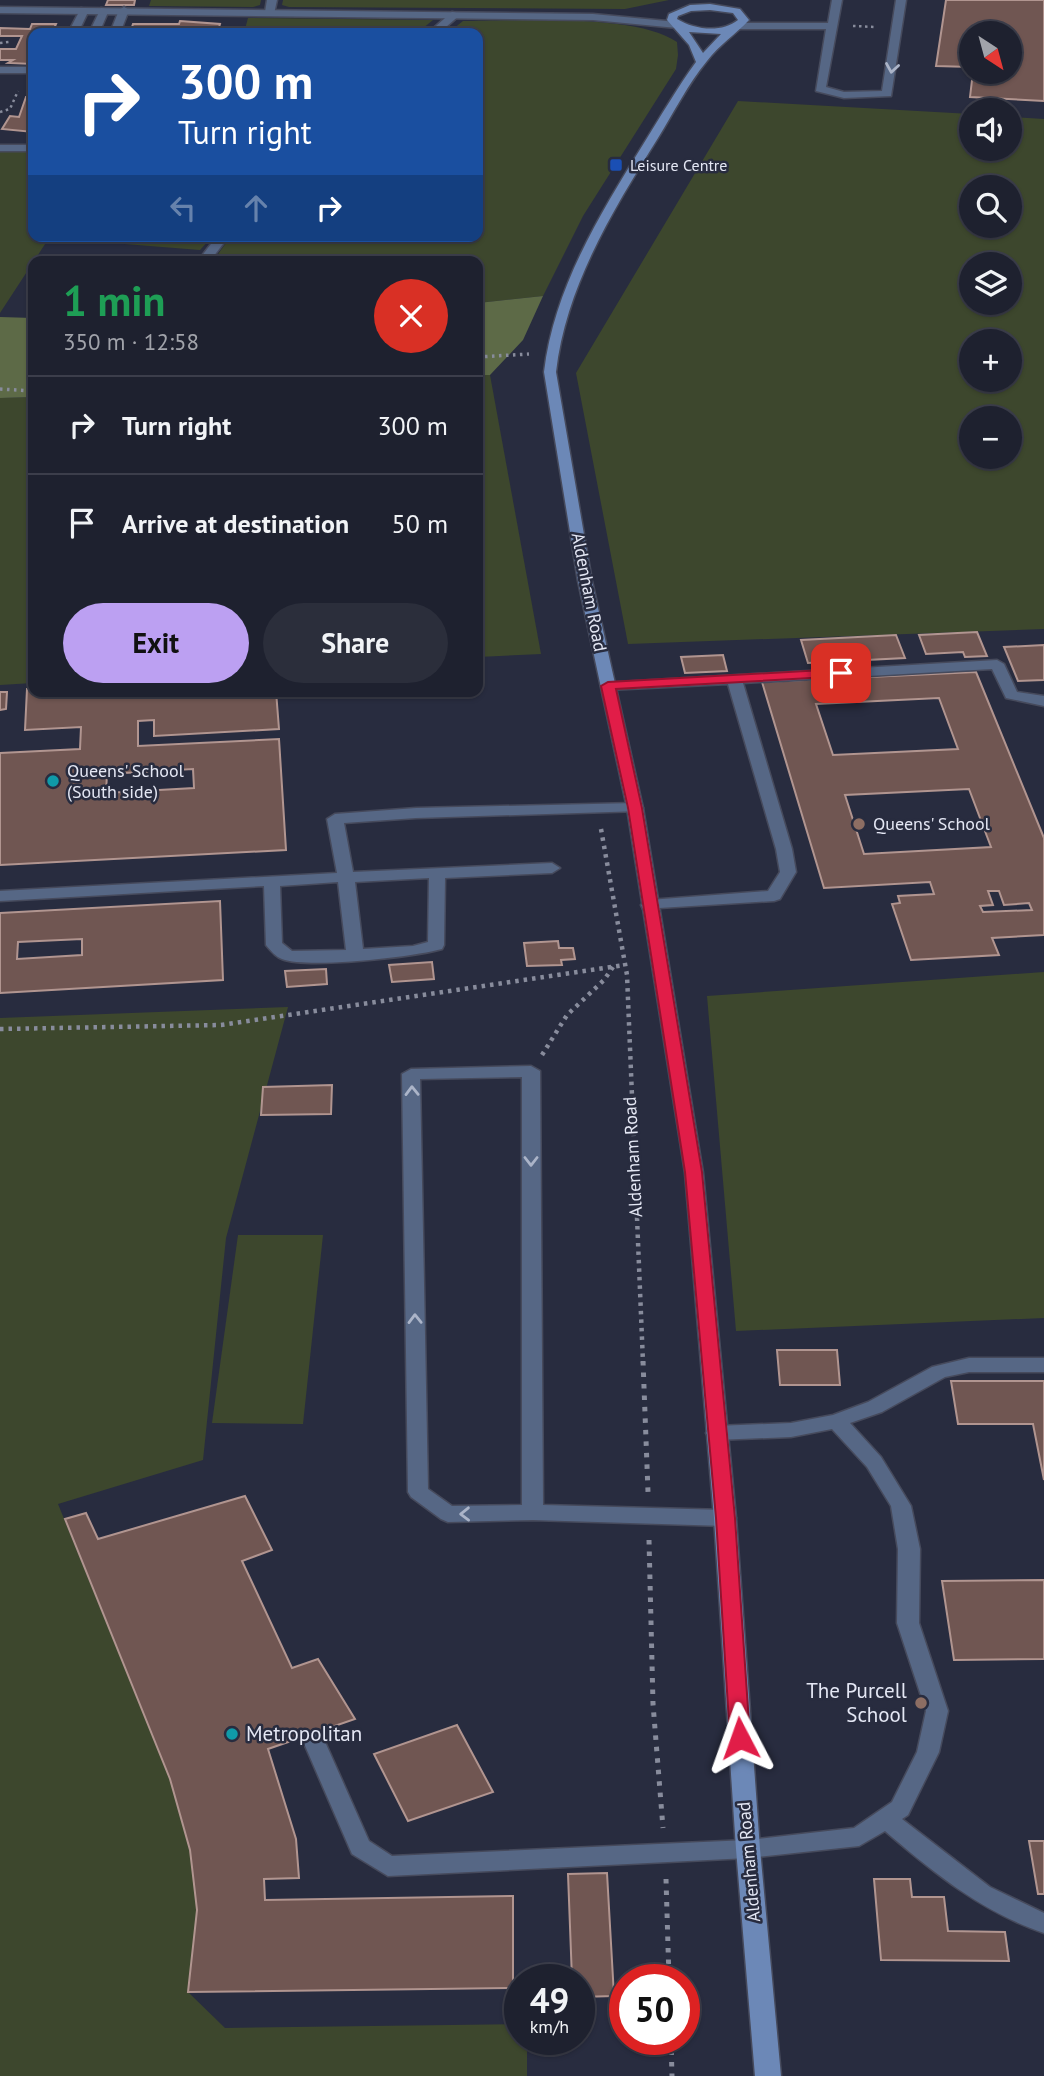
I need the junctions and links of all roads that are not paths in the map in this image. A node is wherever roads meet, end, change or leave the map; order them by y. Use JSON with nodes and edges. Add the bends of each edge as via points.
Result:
{"nodes":[{"id":1,"x":272,"y":0,"type":"edge"},
{"id":2,"x":696,"y":0,"type":"edge"},
{"id":3,"x":837,"y":0,"type":"edge"},
{"id":4,"x":901,"y":0,"type":"edge"},
{"id":5,"x":732,"y":7,"type":"edge"},
{"id":6,"x":0,"y":10,"type":"edge"},
{"id":7,"x":84,"y":10,"type":"junction"},
{"id":8,"x":104,"y":10,"type":"junction"},
{"id":9,"x":124,"y":10,"type":"junction"},
{"id":10,"x":680,"y":11,"type":"junction"},
{"id":11,"x":270,"y":12,"type":"junction"},
{"id":12,"x":456,"y":14,"type":"junction"},
{"id":13,"x":614,"y":17,"type":"junction"},
{"id":14,"x":678,"y":25,"type":"junction"},
{"id":15,"x":804,"y":26,"type":"junction"},
{"id":16,"x":831,"y":26,"type":"junction"},
{"id":17,"x":735,"y":27,"type":"junction"},
{"id":18,"x":75,"y":28,"type":"edge"},
{"id":19,"x":96,"y":28,"type":"edge"},
{"id":20,"x":117,"y":28,"type":"edge"},
{"id":21,"x":439,"y":28,"type":"edge"},
{"id":22,"x":701,"y":62,"type":"junction"},
{"id":23,"x":0,"y":70,"type":"edge"},
{"id":24,"x":28,"y":70,"type":"edge"},
{"id":25,"x":0,"y":148,"type":"edge"},
{"id":26,"x":28,"y":148,"type":"edge"},
{"id":27,"x":218,"y":242,"type":"edge"},
{"id":28,"x":208,"y":256,"type":"edge"},
{"id":29,"x":734,"y":679,"type":"junction"},
{"id":30,"x":608,"y":686,"type":"junction"},
{"id":31,"x":1044,"y":701,"type":"edge"},
{"id":32,"x":635,"y":808,"type":"junction"},
{"id":33,"x":552,"y":868,"type":"dead end"},
{"id":34,"x":437,"y":874,"type":"junction"},
{"id":35,"x":346,"y":877,"type":"junction"},
{"id":36,"x":272,"y":882,"type":"junction"},
{"id":37,"x":0,"y":896,"type":"edge"},
{"id":38,"x":649,"y":905,"type":"junction"},
{"id":39,"x":355,"y":954,"type":"junction"},
{"id":40,"x":1044,"y":1365,"type":"edge"},
{"id":41,"x":836,"y":1421,"type":"junction"},
{"id":42,"x":716,"y":1433,"type":"junction"},
{"id":43,"x":533,"y":1512,"type":"junction"},
{"id":44,"x":725,"y":1518,"type":"junction"},
{"id":45,"x":314,"y":1741,"type":"dead end"},
{"id":46,"x":885,"y":1818,"type":"junction"},
{"id":47,"x":748,"y":1849,"type":"junction"},
{"id":48,"x":1044,"y":1923,"type":"edge"},
{"id":49,"x":768,"y":2076,"type":"edge"}],
"edges":[{"from":1,"to":11,"type":"street"},
{"from":2,"to":10,"type":"main road"},
{"from":3,"to":16,"type":"street"},
{"from":4,"to":16,"type":"street","one_way":true,"via":[[887,94],[830,94],[820,89]]},
{"from":5,"to":10,"type":"main road"},
{"from":5,"to":15,"type":"street"},
{"from":5,"to":17,"type":"main road","via":[[744,20]]},
{"from":6,"to":7,"type":"street"},
{"from":7,"to":8,"type":"street"},
{"from":7,"to":18,"type":"street"},
{"from":8,"to":9,"type":"street"},
{"from":8,"to":19,"type":"street"},
{"from":9,"to":11,"type":"street"},
{"from":9,"to":20,"type":"street"},
{"from":10,"to":13,"type":"street"},
{"from":10,"to":14,"type":"main road","via":[[672,18]]},
{"from":11,"to":12,"type":"street"},
{"from":12,"to":13,"type":"street"},
{"from":12,"to":21,"type":"street"},
{"from":13,"to":14,"type":"street"},
{"from":14,"to":17,"type":"main road","via":[[709,31]]},
{"from":14,"to":22,"type":"main road","via":[[694,44]]},
{"from":15,"to":16,"type":"street"},
{"from":15,"to":17,"type":"street"},
{"from":17,"to":22,"type":"main road","name":"Aldenham Road"},
{"from":22,"to":30,"type":"main road","name":"Aldenham Road","via":[[637,163],[591,249],[573,285],[551,353],[555,411]]},
{"from":23,"to":24,"type":"street"},
{"from":25,"to":26,"type":"street"},
{"from":27,"to":28,"type":"street"},
{"from":29,"to":30,"type":"street"},
{"from":29,"to":31,"type":"street","via":[[997,664],[1011,695]]},
{"from":29,"to":38,"type":"street","via":[[788,872],[774,895]]},
{"from":30,"to":32,"type":"main road","name":"Aldenham Road"},
{"from":32,"to":35,"type":"street","via":[[335,819]]},
{"from":32,"to":38,"type":"main road","name":"Aldenham Road"},
{"from":33,"to":34,"type":"street"},
{"from":34,"to":35,"type":"street"},
{"from":34,"to":39,"type":"street","via":[[436,945],[414,951]]},
{"from":35,"to":36,"type":"street"},
{"from":35,"to":39,"type":"street"},
{"from":36,"to":37,"type":"street"},
{"from":36,"to":39,"type":"street","via":[[274,945],[299,958]]},
{"from":38,"to":42,"type":"main road","name":"Aldenham Road","via":[[694,1172]]},
{"from":40,"to":41,"type":"street","via":[[968,1365],[939,1372],[875,1407]]},
{"from":41,"to":42,"type":"street","via":[[791,1430]]},
{"from":41,"to":46,"type":"street","via":[[874,1462],[901,1506],[909,1549],[908,1623],[937,1711],[928,1752],[900,1808]]},
{"from":42,"to":44,"type":"main road","name":"Aldenham Road"},
{"from":43,"to":43,"type":"street","one_way":true,"via":[[448,1514],[418,1492],[411,1074],[531,1071]]},
{"from":43,"to":44,"type":"street"},
{"from":44,"to":47,"type":"main road","name":"Aldenham Road"},
{"from":45,"to":47,"type":"street","via":[[360,1847],[388,1866]]},
{"from":46,"to":47,"type":"street","via":[[859,1837]]},
{"from":46,"to":48,"type":"street","via":[[935,1860],[1017,1915]]},
{"from":47,"to":49,"type":"main road","name":"Aldenham Road"}]}
